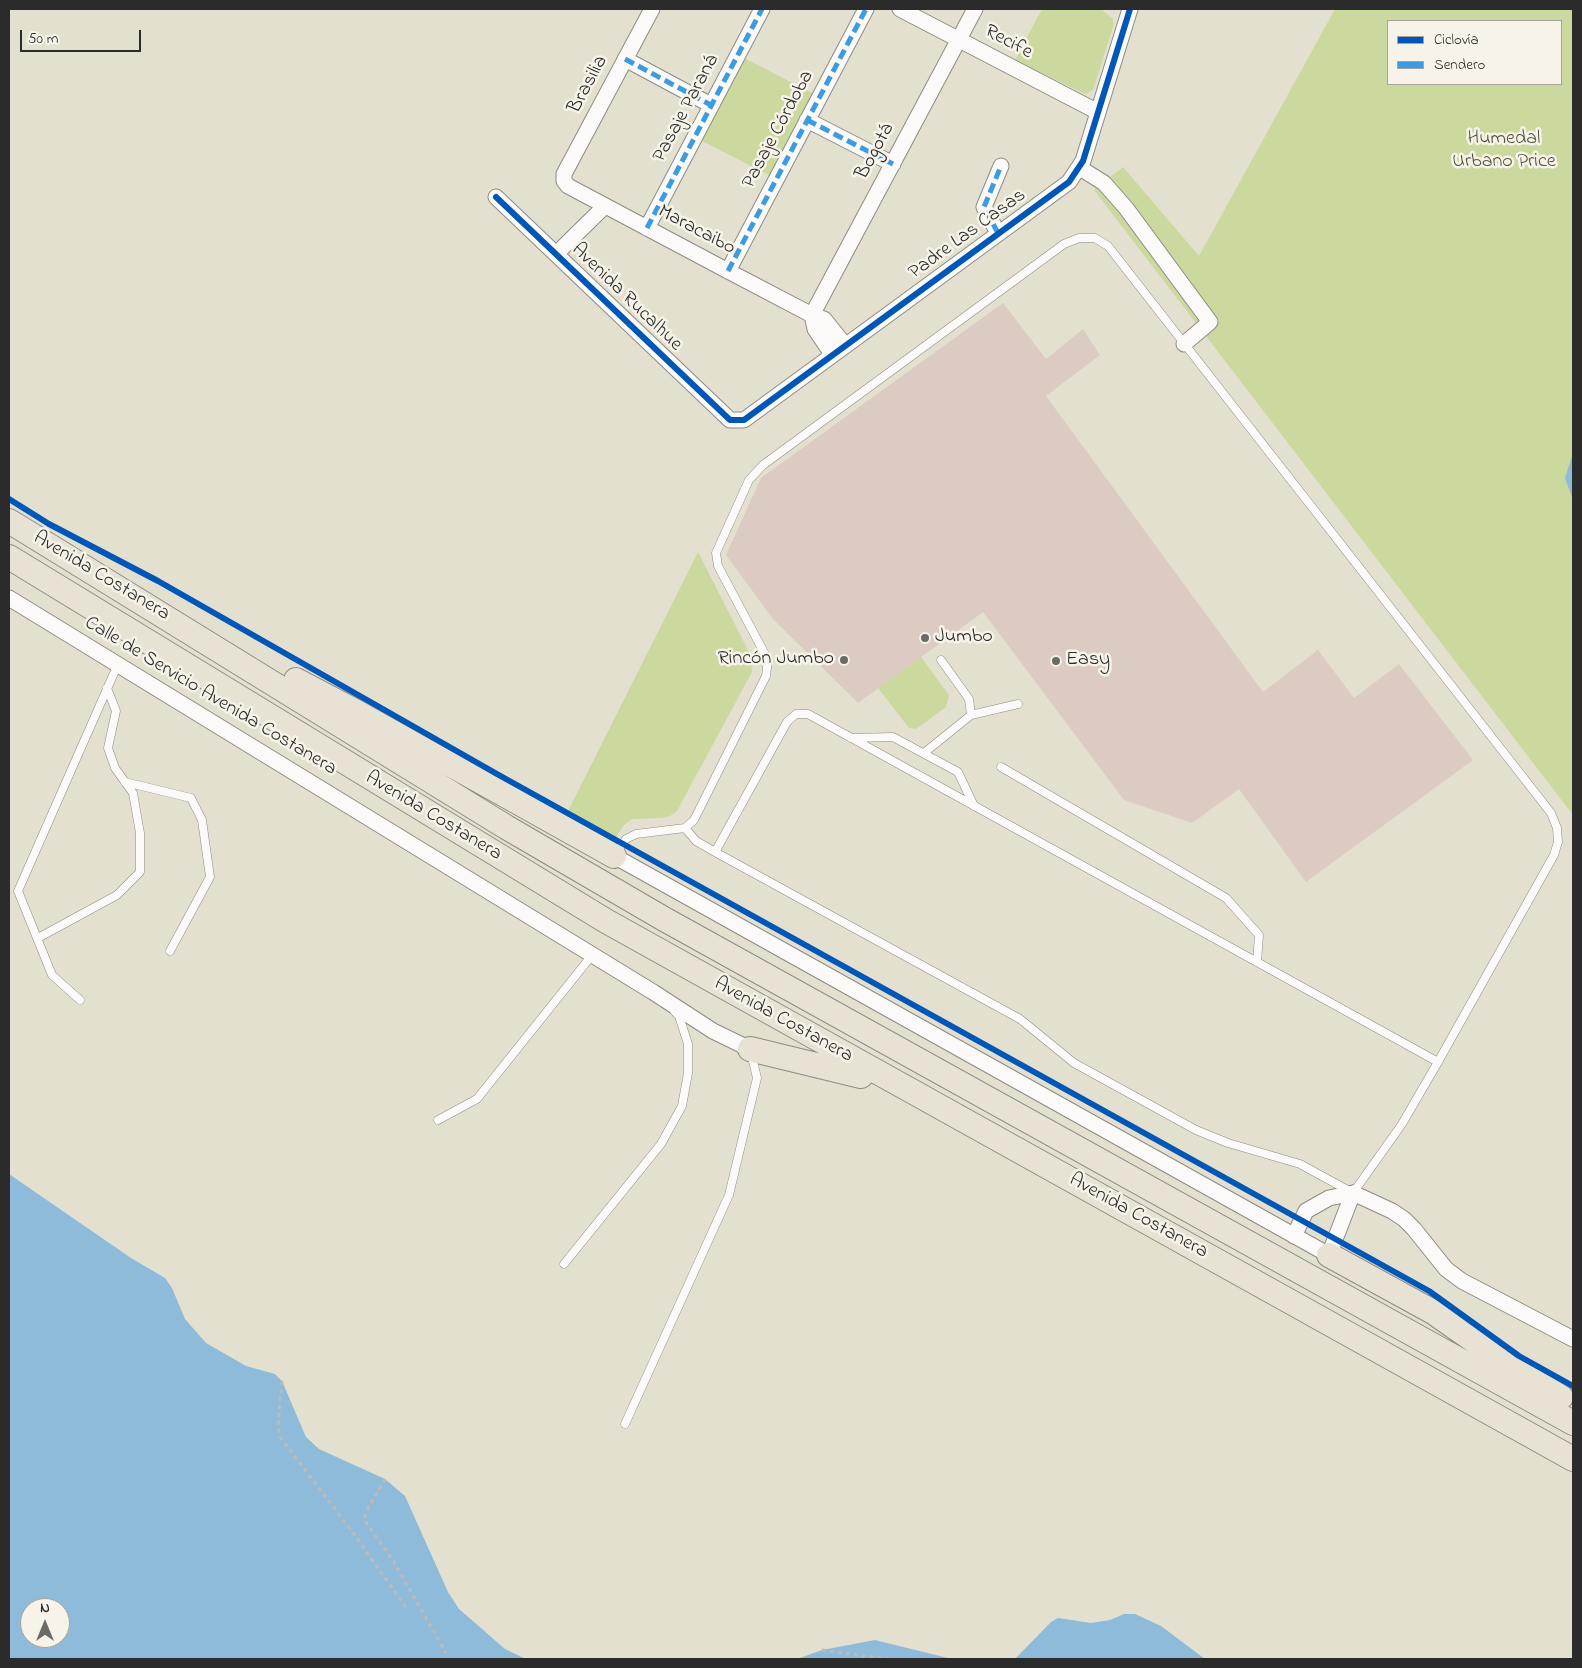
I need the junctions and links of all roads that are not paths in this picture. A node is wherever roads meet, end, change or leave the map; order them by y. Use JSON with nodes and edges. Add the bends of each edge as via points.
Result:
{"nodes":[{"id":1,"x":652,"y":9,"type":"edge"},
{"id":2,"x":762,"y":9,"type":"edge"},
{"id":3,"x":866,"y":9,"type":"edge"},
{"id":4,"x":900,"y":9,"type":"edge"},
{"id":5,"x":975,"y":9,"type":"edge"},
{"id":6,"x":1126,"y":11,"type":"edge"},
{"id":7,"x":958,"y":39,"type":"junction"},
{"id":8,"x":625,"y":59,"type":"junction"},
{"id":9,"x":711,"y":105,"type":"junction"},
{"id":10,"x":1098,"y":112,"type":"junction"},
{"id":11,"x":808,"y":120,"type":"junction"},
{"id":12,"x":893,"y":164,"type":"junction"},
{"id":13,"x":1002,"y":166,"type":"dead end"},
{"id":14,"x":1080,"y":168,"type":"junction"},
{"id":15,"x":564,"y":181,"type":"joint"},
{"id":16,"x":496,"y":197,"type":"dead end"},
{"id":17,"x":605,"y":206,"type":"junction"},
{"id":18,"x":647,"y":228,"type":"junction"},
{"id":19,"x":998,"y":233,"type":"junction"},
{"id":20,"x":556,"y":254,"type":"junction"},
{"id":21,"x":728,"y":271,"type":"junction"},
{"id":22,"x":812,"y":315,"type":"junction"},
{"id":23,"x":1184,"y":344,"type":"junction"},
{"id":24,"x":846,"y":345,"type":"junction"},
{"id":25,"x":832,"y":354,"type":"junction"},
{"id":26,"x":736,"y":421,"type":"joint"},
{"id":27,"x":9,"y":521,"type":"edge"},
{"id":28,"x":9,"y":557,"type":"edge"},
{"id":29,"x":9,"y":598,"type":"edge"},
{"id":30,"x":191,"y":632,"type":"junction"},
{"id":31,"x":941,"y":660,"type":"dead end"},
{"id":32,"x":118,"y":664,"type":"junction"},
{"id":33,"x":108,"y":688,"type":"junction"},
{"id":34,"x":1018,"y":704,"type":"dead end"},
{"id":35,"x":971,"y":715,"type":"junction"},
{"id":36,"x":851,"y":738,"type":"junction"},
{"id":37,"x":924,"y":753,"type":"junction"},
{"id":38,"x":1001,"y":767,"type":"dead end"},
{"id":39,"x":125,"y":782,"type":"junction"},
{"id":40,"x":974,"y":806,"type":"junction"},
{"id":41,"x":685,"y":828,"type":"junction"},
{"id":42,"x":715,"y":852,"type":"junction"},
{"id":43,"x":614,"y":856,"type":"junction"},
{"id":44,"x":38,"y":938,"type":"junction"},
{"id":45,"x":170,"y":951,"type":"dead end"},
{"id":46,"x":592,"y":954,"type":"junction"},
{"id":47,"x":1257,"y":962,"type":"junction"},
{"id":48,"x":653,"y":992,"type":"junction"},
{"id":49,"x":80,"y":1000,"type":"dead end"},
{"id":50,"x":750,"y":1049,"type":"junction"},
{"id":51,"x":1438,"y":1062,"type":"junction"},
{"id":52,"x":910,"y":1092,"type":"junction"},
{"id":53,"x":438,"y":1120,"type":"dead end"},
{"id":54,"x":1353,"y":1193,"type":"junction"},
{"id":55,"x":1294,"y":1236,"type":"junction"},
{"id":56,"x":1329,"y":1255,"type":"junction"},
{"id":57,"x":564,"y":1264,"type":"dead end"},
{"id":58,"x":1573,"y":1339,"type":"edge"},
{"id":59,"x":1573,"y":1404,"type":"edge"},
{"id":60,"x":1573,"y":1423,"type":"edge"},
{"id":61,"x":625,"y":1424,"type":"dead end"},
{"id":62,"x":1573,"y":1459,"type":"edge"}],
"edges":[{"from":1,"to":8,"type":"street","name":"Brasilia"},
{"from":2,"to":9,"type":"street","name":"Pasaje Paraná"},
{"from":3,"to":11,"type":"street","name":"Pasaje Córdoba"},
{"from":4,"to":7,"type":"street","name":"Recife"},
{"from":5,"to":7,"type":"street","name":"Bogotá"},
{"from":6,"to":10,"type":"street","name":"Padre Las Casas"},
{"from":7,"to":10,"type":"street","name":"Recife"},
{"from":7,"to":12,"type":"street","name":"Bogotá"},
{"from":8,"to":9,"type":"street"},
{"from":8,"to":15,"type":"street","name":"Brasilia","via":[[564,174]]},
{"from":9,"to":18,"type":"street","name":"Pasaje Paraná"},
{"from":10,"to":14,"type":"street","name":"Padre Las Casas"},
{"from":11,"to":12,"type":"street"},
{"from":11,"to":21,"type":"street","name":"Pasaje Córdoba"},
{"from":12,"to":22,"type":"street","name":"Bogotá"},
{"from":13,"to":19,"type":"street","via":[[984,206]]},
{"from":14,"to":19,"type":"street","name":"Padre Las Casas","via":[[1069,182]]},
{"from":14,"to":23,"type":"street","via":[[1104,183],[1120,201],[1210,322]]},
{"from":15,"to":17,"type":"street","name":"Maracaibo"},
{"from":16,"to":20,"type":"street","name":"Avenida Rucalhue"},
{"from":17,"to":18,"type":"street","name":"Maracaibo"},
{"from":17,"to":20,"type":"street"},
{"from":18,"to":21,"type":"street","name":"Maracaibo"},
{"from":19,"to":24,"type":"street","name":"Padre Las Casas"},
{"from":20,"to":26,"type":"street","name":"Avenida Rucalhue","via":[[730,420]]},
{"from":21,"to":22,"type":"street","name":"Maracaibo"},
{"from":22,"to":24,"type":"street","name":"Maracaibo","via":[[824,319]]},
{"from":22,"to":25,"type":"street","via":[[816,329]]},
{"from":23,"to":41,"type":"lane","via":[[1108,246],[1095,238],[1079,238],[1064,244],[763,465],[749,480],[716,553],[718,566],[768,660],[766,676],[694,820]]},
{"from":23,"to":51,"type":"lane","via":[[1551,813],[1558,842],[1554,855]]},
{"from":24,"to":25,"type":"street","name":"Padre Las Casas"},
{"from":25,"to":26,"type":"street","name":"Padre Las Casas","via":[[744,420]]},
{"from":27,"to":30,"type":"main road","name":"Avenida Costanera"},
{"from":28,"to":52,"type":"main road","name":"Avenida Costanera","via":[[526,874]]},
{"from":29,"to":32,"type":"street","name":"Calle de Servicio Avenida Costanera"},
{"from":30,"to":43,"type":"main road","via":[[353,710]]},
{"from":30,"to":60,"type":"main road","name":"Avenida Costanera","via":[[506,827],[656,914]]},
{"from":31,"to":35,"type":"lane","via":[[969,699]]},
{"from":32,"to":33,"type":"lane"},
{"from":32,"to":46,"type":"street","name":"Calle de Servicio Avenida Costanera"},
{"from":33,"to":39,"type":"lane","via":[[116,711],[108,748],[115,768]]},
{"from":33,"to":44,"type":"lane","via":[[18,891]]},
{"from":34,"to":35,"type":"lane"},
{"from":35,"to":37,"type":"lane"},
{"from":36,"to":37,"type":"lane","via":[[893,737]]},
{"from":36,"to":40,"type":"lane"},
{"from":36,"to":42,"type":"lane","via":[[808,714],[796,714],[787,722]]},
{"from":37,"to":40,"type":"lane","via":[[958,772]]},
{"from":38,"to":47,"type":"lane","via":[[1226,898],[1259,935]]},
{"from":39,"to":44,"type":"lane","via":[[133,793],[140,833],[140,872],[116,896]]},
{"from":39,"to":45,"type":"lane","via":[[191,798],[202,820],[210,877]]},
{"from":40,"to":47,"type":"lane"},
{"from":41,"to":42,"type":"lane","via":[[696,841]]},
{"from":41,"to":43,"type":"lane","via":[[636,834],[626,839]]},
{"from":42,"to":54,"type":"lane","via":[[1020,1019],[1074,1063],[1196,1130],[1228,1144],[1292,1161]]},
{"from":43,"to":55,"type":"street"},
{"from":44,"to":49,"type":"lane","via":[[52,975]]},
{"from":46,"to":48,"type":"street","name":"Calle de Servicio Avenida Costanera"},
{"from":46,"to":53,"type":"lane","via":[[477,1099]]},
{"from":47,"to":51,"type":"lane"},
{"from":48,"to":50,"type":"street","name":"Calle de Servicio Avenida Costanera","via":[[713,1031]]},
{"from":48,"to":57,"type":"lane","via":[[679,1016],[688,1044],[688,1072],[682,1106],[660,1144]]},
{"from":50,"to":52,"type":"main road","via":[[846,1071]]},
{"from":50,"to":61,"type":"lane","via":[[757,1078],[730,1195]]},
{"from":51,"to":54,"type":"lane","via":[[1402,1124]]},
{"from":52,"to":62,"type":"main road","name":"Avenida Costanera"},
{"from":54,"to":55,"type":"street","via":[[1329,1198],[1306,1211]]},
{"from":54,"to":56,"type":"street"},
{"from":54,"to":58,"type":"street","via":[[1404,1220],[1446,1269],[1462,1281]]},
{"from":55,"to":56,"type":"street"},
{"from":56,"to":59,"type":"main road","via":[[1433,1312],[1519,1372]]}]}
